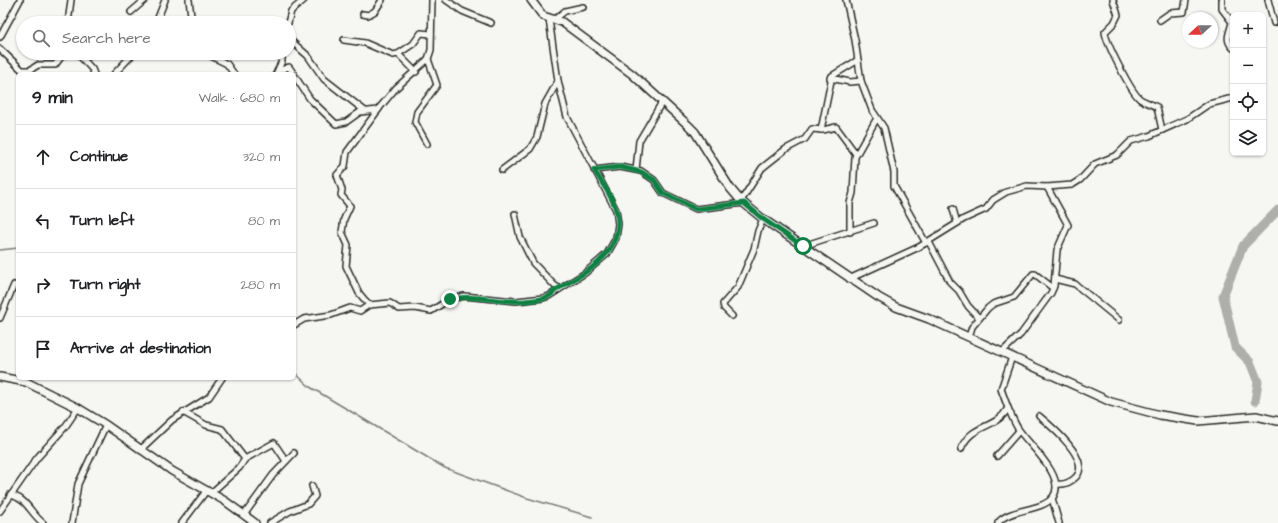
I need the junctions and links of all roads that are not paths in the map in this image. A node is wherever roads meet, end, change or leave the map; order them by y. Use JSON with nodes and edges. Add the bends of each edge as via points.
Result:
{"nodes":[{"id":1,"x":20,"y":0,"type":"edge"},
{"id":2,"x":71,"y":0,"type":"edge"},
{"id":3,"x":145,"y":0,"type":"edge"},
{"id":4,"x":165,"y":0,"type":"edge"},
{"id":5,"x":189,"y":0,"type":"edge"},
{"id":6,"x":304,"y":0,"type":"edge"},
{"id":7,"x":382,"y":0,"type":"edge"},
{"id":8,"x":432,"y":0,"type":"edge"},
{"id":9,"x":446,"y":0,"type":"edge"},
{"id":10,"x":531,"y":0,"type":"edge"},
{"id":11,"x":846,"y":0,"type":"edge"},
{"id":12,"x":1113,"y":0,"type":"edge"},
{"id":13,"x":1186,"y":0,"type":"edge"},
{"id":14,"x":1222,"y":0,"type":"edge"},
{"id":15,"x":1268,"y":0,"type":"edge"},
{"id":16,"x":583,"y":7,"type":"dead end"},
{"id":17,"x":131,"y":12,"type":"dead end"},
{"id":18,"x":363,"y":14,"type":"dead end"},
{"id":19,"x":69,"y":16,"type":"edge"},
{"id":20,"x":159,"y":16,"type":"edge"},
{"id":21,"x":191,"y":16,"type":"edge"},
{"id":22,"x":290,"y":16,"type":"edge"},
{"id":23,"x":551,"y":19,"type":"junction"},
{"id":24,"x":1230,"y":19,"type":"edge"},
{"id":25,"x":1160,"y":20,"type":"dead end"},
{"id":26,"x":491,"y":23,"type":"dead end"},
{"id":27,"x":1274,"y":23,"type":"dead end"},
{"id":28,"x":1230,"y":30,"type":"edge"},
{"id":29,"x":431,"y":34,"type":"junction"},
{"id":30,"x":0,"y":37,"type":"edge"},
{"id":31,"x":344,"y":40,"type":"dead end"},
{"id":32,"x":1230,"y":44,"type":"edge"},
{"id":33,"x":296,"y":45,"type":"edge"},
{"id":34,"x":0,"y":49,"type":"edge"},
{"id":35,"x":398,"y":54,"type":"junction"},
{"id":36,"x":428,"y":59,"type":"junction"},
{"id":37,"x":58,"y":60,"type":"edge"},
{"id":38,"x":84,"y":60,"type":"edge"},
{"id":39,"x":127,"y":60,"type":"edge"},
{"id":40,"x":219,"y":60,"type":"edge"},
{"id":41,"x":282,"y":60,"type":"edge"},
{"id":42,"x":858,"y":60,"type":"junction"},
{"id":43,"x":93,"y":72,"type":"edge"},
{"id":44,"x":116,"y":72,"type":"edge"},
{"id":45,"x":233,"y":72,"type":"edge"},
{"id":46,"x":277,"y":72,"type":"edge"},
{"id":47,"x":292,"y":72,"type":"edge"},
{"id":48,"x":416,"y":72,"type":"junction"},
{"id":49,"x":296,"y":77,"type":"edge"},
{"id":50,"x":830,"y":78,"type":"junction"},
{"id":51,"x":558,"y":81,"type":"junction"},
{"id":52,"x":861,"y":81,"type":"junction"},
{"id":53,"x":1230,"y":99,"type":"edge"},
{"id":54,"x":662,"y":102,"type":"junction"},
{"id":55,"x":378,"y":110,"type":"junction"},
{"id":56,"x":365,"y":111,"type":"junction"},
{"id":57,"x":877,"y":118,"type":"junction"},
{"id":58,"x":822,"y":130,"type":"junction"},
{"id":59,"x":1162,"y":130,"type":"junction"},
{"id":60,"x":427,"y":144,"type":"dead end"},
{"id":61,"x":856,"y":154,"type":"junction"},
{"id":62,"x":502,"y":170,"type":"dead end"},
{"id":63,"x":594,"y":170,"type":"junction"},
{"id":64,"x":636,"y":170,"type":"junction"},
{"id":65,"x":1047,"y":187,"type":"junction"},
{"id":66,"x":743,"y":202,"type":"junction"},
{"id":67,"x":953,"y":209,"type":"dead end"},
{"id":68,"x":515,"y":214,"type":"dead end"},
{"id":69,"x":763,"y":219,"type":"junction"},
{"id":70,"x":874,"y":223,"type":"dead end"},
{"id":71,"x":957,"y":223,"type":"junction"},
{"id":72,"x":850,"y":232,"type":"junction"},
{"id":73,"x":927,"y":242,"type":"junction"},
{"id":74,"x":803,"y":246,"type":"junction"},
{"id":75,"x":850,"y":279,"type":"junction"},
{"id":76,"x":1055,"y":279,"type":"junction"},
{"id":77,"x":14,"y":285,"type":"dead end"},
{"id":78,"x":559,"y":288,"type":"junction"},
{"id":79,"x":1053,"y":288,"type":"junction"},
{"id":80,"x":369,"y":305,"type":"junction"},
{"id":81,"x":732,"y":316,"type":"dead end"},
{"id":82,"x":0,"y":318,"type":"edge"},
{"id":83,"x":979,"y":318,"type":"junction"},
{"id":84,"x":1120,"y":320,"type":"dead end"},
{"id":85,"x":296,"y":324,"type":"edge"},
{"id":86,"x":969,"y":337,"type":"junction"},
{"id":87,"x":1002,"y":352,"type":"junction"},
{"id":88,"x":1012,"y":357,"type":"junction"},
{"id":89,"x":0,"y":377,"type":"edge"},
{"id":90,"x":221,"y":380,"type":"edge"},
{"id":91,"x":78,"y":408,"type":"junction"},
{"id":92,"x":1008,"y":408,"type":"junction"},
{"id":93,"x":183,"y":412,"type":"junction"},
{"id":94,"x":1039,"y":416,"type":"dead end"},
{"id":95,"x":1278,"y":421,"type":"edge"},
{"id":96,"x":106,"y":425,"type":"junction"},
{"id":97,"x":1020,"y":431,"type":"junction"},
{"id":98,"x":961,"y":449,"type":"dead end"},
{"id":99,"x":140,"y":450,"type":"junction"},
{"id":100,"x":294,"y":453,"type":"dead end"},
{"id":101,"x":997,"y":456,"type":"dead end"},
{"id":102,"x":245,"y":459,"type":"junction"},
{"id":103,"x":286,"y":461,"type":"junction"},
{"id":104,"x":1056,"y":484,"type":"junction"},
{"id":105,"x":312,"y":486,"type":"dead end"},
{"id":106,"x":209,"y":491,"type":"junction"},
{"id":107,"x":10,"y":495,"type":"junction"},
{"id":108,"x":1052,"y":498,"type":"junction"},
{"id":109,"x":0,"y":511,"type":"edge"},
{"id":110,"x":244,"y":515,"type":"junction"},
{"id":111,"x":43,"y":523,"type":"edge"},
{"id":112,"x":72,"y":523,"type":"edge"},
{"id":113,"x":182,"y":523,"type":"edge"},
{"id":114,"x":255,"y":523,"type":"edge"},
{"id":115,"x":270,"y":523,"type":"edge"},
{"id":116,"x":998,"y":523,"type":"edge"},
{"id":117,"x":1059,"y":523,"type":"edge"}],
"edges":[{"from":1,"to":30,"type":"street"},
{"from":2,"to":19,"type":"street"},
{"from":3,"to":17,"type":"street"},
{"from":4,"to":20,"type":"street"},
{"from":5,"to":21,"type":"street"},
{"from":6,"to":22,"type":"street","via":[[291,11]]},
{"from":7,"to":18,"type":"street","via":[[375,11],[368,15]]},
{"from":8,"to":29,"type":"street"},
{"from":9,"to":26,"type":"street","via":[[462,11]]},
{"from":10,"to":23,"type":"street","via":[[543,16]]},
{"from":11,"to":42,"type":"street"},
{"from":12,"to":59,"type":"street","via":[[1118,15],[1105,32],[1107,40],[1134,91],[1140,98],[1157,107]]},
{"from":13,"to":25,"type":"street","via":[[1184,12],[1170,13]]},
{"from":14,"to":24,"type":"street","via":[[1222,9]]},
{"from":15,"to":27,"type":"street"},
{"from":16,"to":23,"type":"street","via":[[565,11]]},
{"from":23,"to":51,"type":"street"},
{"from":23,"to":54,"type":"street","via":[[562,22],[578,33],[632,74]]},
{"from":28,"to":32,"type":"street"},
{"from":29,"to":35,"type":"street","via":[[421,33],[413,44]]},
{"from":29,"to":36,"type":"street"},
{"from":31,"to":35,"type":"street","via":[[365,43],[393,55]]},
{"from":33,"to":56,"type":"street","via":[[308,56],[324,79]]},
{"from":34,"to":37,"type":"street","via":[[20,69],[26,71],[38,65],[55,65]]},
{"from":35,"to":48,"type":"street"},
{"from":36,"to":48,"type":"street"},
{"from":36,"to":60,"type":"street","via":[[437,85],[418,112],[415,122]]},
{"from":38,"to":43,"type":"street"},
{"from":39,"to":44,"type":"street"},
{"from":40,"to":45,"type":"street","via":[[227,64]]},
{"from":41,"to":46,"type":"street"},
{"from":42,"to":50,"type":"street","via":[[838,70]]},
{"from":42,"to":52,"type":"street"},
{"from":46,"to":47,"type":"street","via":[[288,66]]},
{"from":48,"to":55,"type":"street","via":[[396,88]]},
{"from":49,"to":56,"type":"street","via":[[310,99],[333,123],[340,124]]},
{"from":50,"to":52,"type":"street","via":[[850,82]]},
{"from":50,"to":58,"type":"street"},
{"from":51,"to":62,"type":"street","via":[[545,104],[537,137],[530,149]]},
{"from":51,"to":63,"type":"street","via":[[569,123]]},
{"from":52,"to":57,"type":"street"},
{"from":53,"to":59,"type":"street","via":[[1209,104],[1188,119]]},
{"from":54,"to":64,"type":"street","via":[[639,141]]},
{"from":54,"to":66,"type":"street","via":[[695,132],[730,188]]},
{"from":55,"to":56,"type":"street"},
{"from":55,"to":80,"type":"street","via":[[347,152],[345,166],[337,175],[341,195],[350,206],[344,218],[342,232],[348,245],[346,266],[359,293]]},
{"from":57,"to":61,"type":"street"},
{"from":57,"to":73,"type":"street","via":[[884,128],[888,144],[894,186]]},
{"from":58,"to":61,"type":"street","via":[[836,127]]},
{"from":58,"to":66,"type":"street","via":[[812,129],[805,139],[786,149],[762,168]]},
{"from":59,"to":65,"type":"street","via":[[1131,141],[1117,155],[1095,164],[1077,182]]},
{"from":61,"to":72,"type":"street","via":[[850,203]]},
{"from":63,"to":64,"type":"street","via":[[620,167]]},
{"from":63,"to":78,"type":"street","via":[[616,210],[616,238],[600,262],[574,281]]},
{"from":64,"to":66,"type":"street","via":[[654,180],[663,193],[696,209]]},
{"from":65,"to":71,"type":"street","via":[[1027,186],[1006,192],[993,200],[986,209]]},
{"from":65,"to":76,"type":"street","via":[[1068,225],[1057,250]]},
{"from":66,"to":69,"type":"street"},
{"from":67,"to":71,"type":"street"},
{"from":68,"to":78,"type":"street","via":[[520,237],[533,264]]},
{"from":69,"to":74,"type":"street"},
{"from":69,"to":81,"type":"street","via":[[738,287],[723,304]]},
{"from":70,"to":72,"type":"street"},
{"from":71,"to":73,"type":"street"},
{"from":72,"to":74,"type":"street"},
{"from":73,"to":75,"type":"street"},
{"from":73,"to":83,"type":"street","via":[[950,282]]},
{"from":74,"to":75,"type":"street"},
{"from":75,"to":86,"type":"street","via":[[896,307]]},
{"from":76,"to":79,"type":"street"},
{"from":76,"to":84,"type":"street","via":[[1075,284]]},
{"from":77,"to":82,"type":"street"},
{"from":78,"to":80,"type":"street","via":[[543,298],[526,301],[464,296],[450,299],[431,311],[399,309],[390,303]]},
{"from":79,"to":83,"type":"street","via":[[1034,274],[1014,297],[993,304]]},
{"from":79,"to":87,"type":"street","via":[[1026,328]]},
{"from":80,"to":85,"type":"street","via":[[360,311],[350,308],[326,317],[304,319]]},
{"from":83,"to":86,"type":"street","via":[[972,327]]},
{"from":86,"to":87,"type":"street"},
{"from":87,"to":88,"type":"street"},
{"from":88,"to":92,"type":"street","via":[[1001,389]]},
{"from":88,"to":95,"type":"street","via":[[1096,397],[1145,411],[1198,421],[1256,416]]},
{"from":89,"to":91,"type":"street","via":[[26,382]]},
{"from":90,"to":93,"type":"street","via":[[209,397]]},
{"from":91,"to":96,"type":"street"},
{"from":91,"to":107,"type":"street"},
{"from":92,"to":97,"type":"street"},
{"from":92,"to":98,"type":"street","via":[[994,422],[968,435]]},
{"from":93,"to":99,"type":"street","via":[[163,427]]},
{"from":93,"to":102,"type":"street","via":[[206,425],[222,429]]},
{"from":94,"to":104,"type":"street","via":[[1069,443],[1080,468],[1079,473],[1068,483]]},
{"from":96,"to":99,"type":"street"},
{"from":96,"to":112,"type":"street","via":[[78,484]]},
{"from":97,"to":101,"type":"street"},
{"from":97,"to":104,"type":"street","via":[[1046,462]]},
{"from":99,"to":106,"type":"street"},
{"from":100,"to":103,"type":"street"},
{"from":102,"to":103,"type":"street","via":[[274,443]]},
{"from":102,"to":106,"type":"street","via":[[239,468]]},
{"from":103,"to":110,"type":"street"},
{"from":104,"to":108,"type":"street"},
{"from":105,"to":115,"type":"street","via":[[315,496],[308,504]]},
{"from":106,"to":110,"type":"street"},
{"from":106,"to":113,"type":"street"},
{"from":107,"to":109,"type":"street"},
{"from":107,"to":111,"type":"street","via":[[26,503]]},
{"from":108,"to":116,"type":"street","via":[[1004,518]]},
{"from":108,"to":117,"type":"street"},
{"from":110,"to":114,"type":"street"}]}
